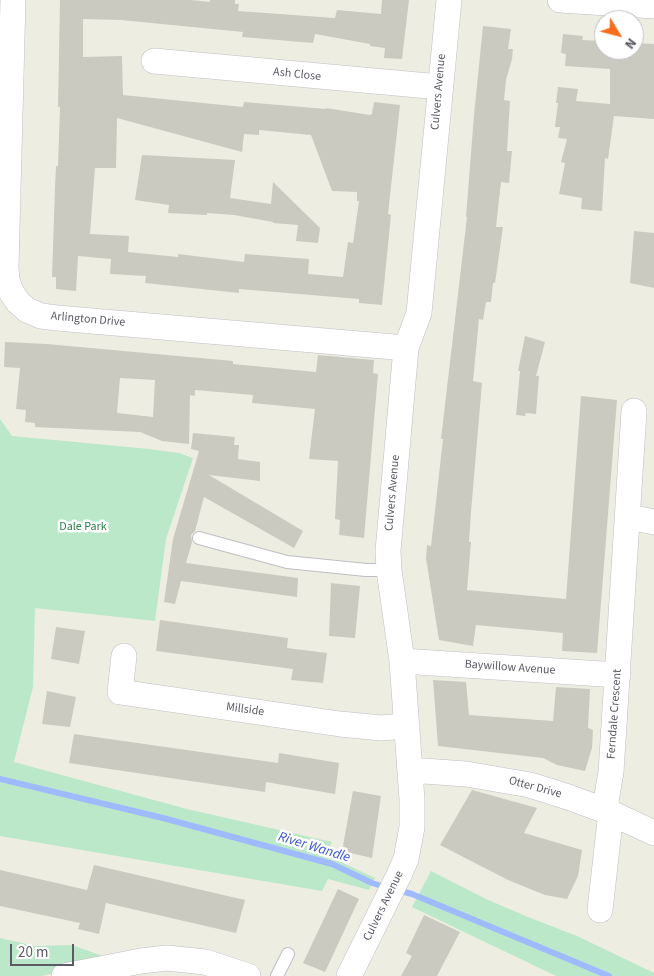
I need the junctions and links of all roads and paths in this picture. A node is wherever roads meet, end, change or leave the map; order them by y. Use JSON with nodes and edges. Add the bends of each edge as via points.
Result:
{"nodes":[{"id":1,"x":13,"y":0,"type":"edge"},
{"id":2,"x":448,"y":0,"type":"edge"},
{"id":3,"x":560,"y":0,"type":"edge"},
{"id":4,"x":654,"y":6,"type":"edge"},
{"id":5,"x":154,"y":61,"type":"dead end"},
{"id":6,"x":440,"y":87,"type":"junction"},
{"id":7,"x":406,"y":348,"type":"junction"},
{"id":8,"x":634,"y":411,"type":"dead end"},
{"id":9,"x":629,"y":517,"type":"junction"},
{"id":10,"x":654,"y":522,"type":"edge"},
{"id":11,"x":199,"y":538,"type":"dead end"},
{"id":12,"x":389,"y":570,"type":"junction"},
{"id":13,"x":124,"y":656,"type":"dead end"},
{"id":14,"x":402,"y":661,"type":"junction"},
{"id":15,"x":618,"y":675,"type":"junction"},
{"id":16,"x":407,"y":726,"type":"junction"},
{"id":17,"x":410,"y":770,"type":"junction"},
{"id":18,"x":609,"y":812,"type":"junction"},
{"id":19,"x":654,"y":833,"type":"edge"},
{"id":20,"x":600,"y":910,"type":"dead end"},
{"id":21,"x":288,"y":954,"type":"dead end"},
{"id":22,"x":209,"y":970,"type":"edge"},
{"id":23,"x":64,"y":976,"type":"edge"},
{"id":24,"x":248,"y":976,"type":"edge"},
{"id":25,"x":278,"y":976,"type":"edge"},
{"id":26,"x":349,"y":976,"type":"edge"}],
"edges":[{"from":1,"to":7,"type":"street","name":"Arlington Drive","via":[[6,280],[18,302],[41,316],[57,318]]},
{"from":2,"to":6,"type":"street","name":"Culvers Avenue"},
{"from":3,"to":4,"type":"street"},
{"from":5,"to":6,"type":"street","name":"Ash Close"},
{"from":6,"to":7,"type":"street","name":"Culvers Avenue","via":[[419,313]]},
{"from":7,"to":12,"type":"street","name":"Culvers Avenue"},
{"from":8,"to":9,"type":"street","name":"Ferndale Crescent"},
{"from":9,"to":10,"type":"street"},
{"from":9,"to":15,"type":"street","name":"Ferndale Crescent"},
{"from":11,"to":12,"type":"lane","via":[[287,562]]},
{"from":12,"to":14,"type":"street","name":"Culvers Avenue"},
{"from":13,"to":16,"type":"street","name":"Millside","via":[[120,692],[340,724],[381,728]]},
{"from":14,"to":15,"type":"street","name":"Baywillow Avenue"},
{"from":14,"to":16,"type":"street","name":"Culvers Avenue"},
{"from":15,"to":18,"type":"street","name":"Ferndale Crescent","via":[[606,801]]},
{"from":16,"to":17,"type":"street","name":"Culvers Avenue"},
{"from":17,"to":18,"type":"street","name":"Otter Drive","via":[[508,780]]},
{"from":17,"to":26,"type":"street","name":"Culvers Avenue","via":[[412,827],[408,850]]},
{"from":18,"to":19,"type":"street","name":"Otter Drive"},
{"from":18,"to":20,"type":"street","name":"Ferndale Crescent"},
{"from":21,"to":25,"type":"lane"},
{"from":22,"to":23,"type":"street","via":[[167,958]]},
{"from":22,"to":24,"type":"street"}]}
